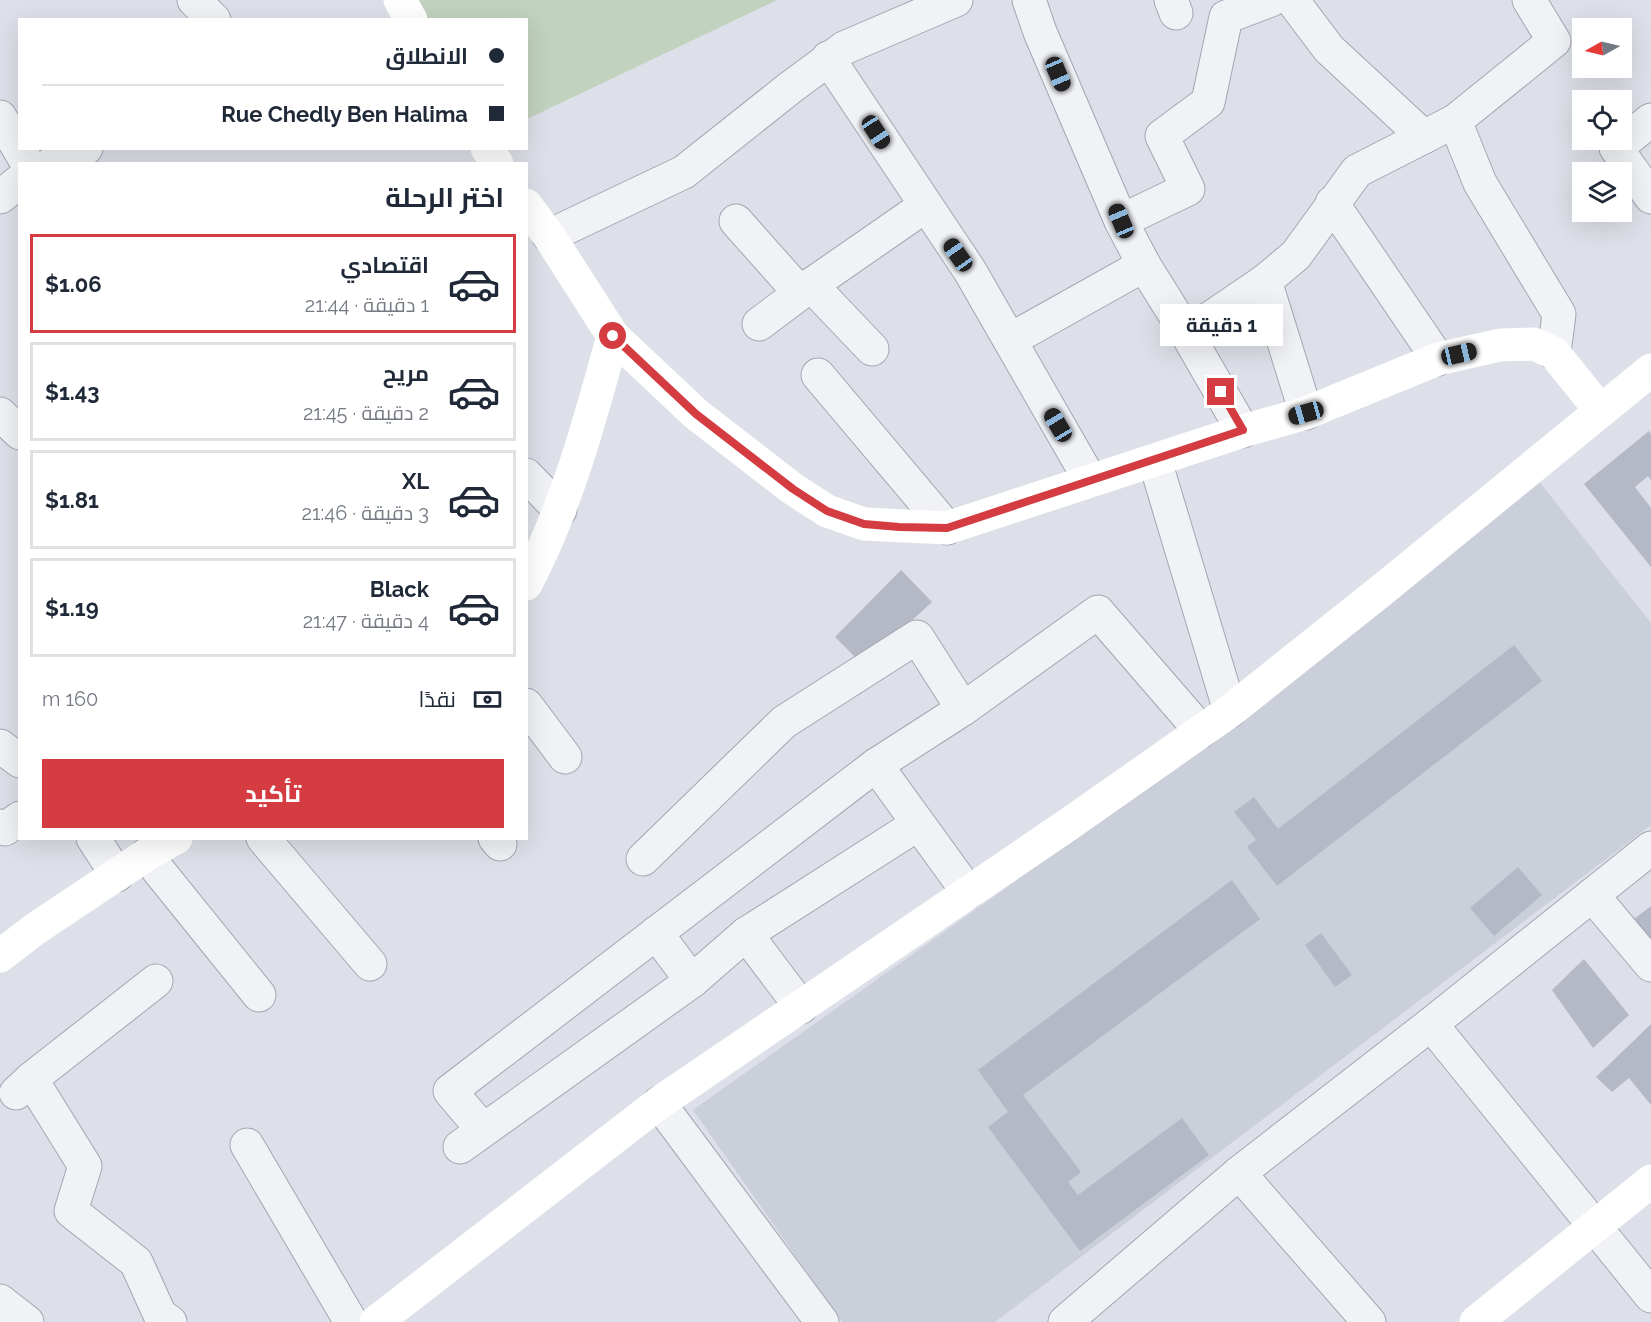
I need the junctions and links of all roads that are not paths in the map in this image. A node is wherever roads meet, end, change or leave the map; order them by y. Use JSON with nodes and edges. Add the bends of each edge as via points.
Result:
{"nodes":[{"id":1,"x":194,"y":0,"type":"edge"},
{"id":2,"x":400,"y":0,"type":"edge"},
{"id":3,"x":956,"y":0,"type":"edge"},
{"id":4,"x":1029,"y":0,"type":"edge"},
{"id":5,"x":1271,"y":0,"type":"edge"},
{"id":6,"x":1292,"y":0,"type":"edge"},
{"id":7,"x":1529,"y":0,"type":"edge"},
{"id":8,"x":212,"y":18,"type":"edge"},
{"id":9,"x":410,"y":18,"type":"edge"},
{"id":10,"x":828,"y":58,"type":"junction"},
{"id":11,"x":1651,"y":120,"type":"edge"},
{"id":12,"x":1455,"y":121,"type":"junction"},
{"id":13,"x":3,"y":128,"type":"edge"},
{"id":14,"x":1424,"y":137,"type":"junction"},
{"id":15,"x":18,"y":150,"type":"edge"},
{"id":16,"x":83,"y":150,"type":"edge"},
{"id":17,"x":56,"y":162,"type":"edge"},
{"id":18,"x":18,"y":183,"type":"edge"},
{"id":19,"x":0,"y":197,"type":"edge"},
{"id":20,"x":1651,"y":197,"type":"edge"},
{"id":21,"x":1332,"y":203,"type":"junction"},
{"id":22,"x":925,"y":206,"type":"junction"},
{"id":23,"x":736,"y":221,"type":"dead end"},
{"id":24,"x":1121,"y":221,"type":"junction"},
{"id":25,"x":535,"y":223,"type":"edge"},
{"id":26,"x":1144,"y":265,"type":"junction"},
{"id":27,"x":1265,"y":281,"type":"junction"},
{"id":28,"x":806,"y":289,"type":"junction"},
{"id":29,"x":759,"y":324,"type":"dead end"},
{"id":30,"x":1187,"y":334,"type":"junction"},
{"id":31,"x":613,"y":336,"type":"junction"},
{"id":32,"x":1010,"y":340,"type":"junction"},
{"id":33,"x":872,"y":348,"type":"dead end"},
{"id":34,"x":1554,"y":353,"type":"junction"},
{"id":35,"x":1438,"y":359,"type":"junction"},
{"id":36,"x":1651,"y":370,"type":"edge"},
{"id":37,"x":818,"y":375,"type":"dead end"},
{"id":38,"x":1600,"y":410,"type":"junction"},
{"id":39,"x":1306,"y":413,"type":"junction"},
{"id":40,"x":0,"y":414,"type":"edge"},
{"id":41,"x":1243,"y":430,"type":"junction"},
{"id":42,"x":18,"y":431,"type":"edge"},
{"id":43,"x":1155,"y":461,"type":"junction"},
{"id":44,"x":528,"y":477,"type":"edge"},
{"id":45,"x":1090,"y":480,"type":"junction"},
{"id":46,"x":560,"y":510,"type":"junction"},
{"id":47,"x":947,"y":528,"type":"junction"},
{"id":48,"x":530,"y":569,"type":"edge"},
{"id":49,"x":528,"y":708,"type":"edge"},
{"id":50,"x":963,"y":709,"type":"junction"},
{"id":51,"x":1230,"y":711,"type":"junction"},
{"id":52,"x":1201,"y":731,"type":"junction"},
{"id":53,"x":0,"y":746,"type":"edge"},
{"id":54,"x":565,"y":757,"type":"dead end"},
{"id":55,"x":18,"y":759,"type":"edge"},
{"id":56,"x":876,"y":765,"type":"junction"},
{"id":57,"x":18,"y":819,"type":"edge"},
{"id":58,"x":918,"y":824,"type":"junction"},
{"id":59,"x":0,"y":826,"type":"edge"},
{"id":60,"x":94,"y":840,"type":"edge"},
{"id":61,"x":172,"y":840,"type":"edge"},
{"id":62,"x":265,"y":840,"type":"edge"},
{"id":63,"x":1651,"y":848,"type":"edge"},
{"id":64,"x":146,"y":855,"type":"junction"},
{"id":65,"x":643,"y":859,"type":"dead end"},
{"id":66,"x":117,"y":875,"type":"junction"},
{"id":67,"x":968,"y":892,"type":"junction"},
{"id":68,"x":1592,"y":896,"type":"junction"},
{"id":69,"x":656,"y":933,"type":"junction"},
{"id":70,"x":746,"y":934,"type":"junction"},
{"id":71,"x":0,"y":956,"type":"edge"},
{"id":72,"x":370,"y":964,"type":"dead end"},
{"id":73,"x":1651,"y":965,"type":"edge"},
{"id":74,"x":156,"y":981,"type":"dead end"},
{"id":75,"x":692,"y":981,"type":"junction"},
{"id":76,"x":259,"y":995,"type":"dead end"},
{"id":77,"x":801,"y":1007,"type":"junction"},
{"id":78,"x":1431,"y":1024,"type":"junction"},
{"id":79,"x":659,"y":1103,"type":"junction"},
{"id":80,"x":247,"y":1145,"type":"dead end"},
{"id":81,"x":1239,"y":1173,"type":"junction"},
{"id":82,"x":1651,"y":1180,"type":"edge"},
{"id":83,"x":1593,"y":1226,"type":"junction"},
{"id":84,"x":1651,"y":1296,"type":"edge"},
{"id":85,"x":0,"y":1301,"type":"edge"},
{"id":86,"x":27,"y":1322,"type":"edge"},
{"id":87,"x":170,"y":1322,"type":"edge"},
{"id":88,"x":351,"y":1322,"type":"edge"},
{"id":89,"x":376,"y":1322,"type":"edge"},
{"id":90,"x":822,"y":1322,"type":"edge"},
{"id":91,"x":1065,"y":1322,"type":"edge"},
{"id":92,"x":1369,"y":1322,"type":"edge"},
{"id":93,"x":1476,"y":1322,"type":"edge"}],
"edges":[{"from":1,"to":8,"type":"street"},
{"from":2,"to":9,"type":"street"},
{"from":3,"to":10,"type":"street"},
{"from":4,"to":24,"type":"street"},
{"from":5,"to":24,"type":"street","via":[[1226,17],[1208,102],[1162,136],[1188,189]]},
{"from":6,"to":14,"type":"street","via":[[1329,49]]},
{"from":7,"to":12,"type":"street","via":[[1554,41]]},
{"from":10,"to":22,"type":"street"},
{"from":10,"to":25,"type":"street","via":[[684,172]]},
{"from":11,"to":20,"type":"street","via":[[1616,148]]},
{"from":12,"to":14,"type":"street"},
{"from":12,"to":34,"type":"street","via":[[1480,183],[1559,314]]},
{"from":13,"to":15,"type":"street"},
{"from":14,"to":21,"type":"street","via":[[1357,171]]},
{"from":16,"to":17,"type":"street"},
{"from":18,"to":19,"type":"street"},
{"from":21,"to":27,"type":"street","via":[[1296,255]]},
{"from":21,"to":35,"type":"street"},
{"from":22,"to":28,"type":"street"},
{"from":22,"to":32,"type":"street","via":[[970,271]]},
{"from":23,"to":28,"type":"street"},
{"from":24,"to":26,"type":"street"},
{"from":25,"to":31,"type":"street"},
{"from":26,"to":30,"type":"street"},
{"from":26,"to":32,"type":"street"},
{"from":27,"to":30,"type":"street"},
{"from":27,"to":39,"type":"street"},
{"from":28,"to":29,"type":"street"},
{"from":28,"to":33,"type":"street"},
{"from":30,"to":41,"type":"street"},
{"from":31,"to":46,"type":"street"},
{"from":31,"to":47,"type":"street","via":[[696,414],[827,511],[864,524]]},
{"from":32,"to":45,"type":"street"},
{"from":34,"to":35,"type":"street","via":[[1534,344],[1518,343]]},
{"from":34,"to":38,"type":"street"},
{"from":35,"to":39,"type":"street"},
{"from":36,"to":38,"type":"street"},
{"from":37,"to":47,"type":"street"},
{"from":38,"to":51,"type":"street"},
{"from":39,"to":41,"type":"street"},
{"from":40,"to":42,"type":"street"},
{"from":41,"to":43,"type":"street"},
{"from":43,"to":45,"type":"street"},
{"from":43,"to":51,"type":"street"},
{"from":44,"to":46,"type":"street"},
{"from":45,"to":47,"type":"street"},
{"from":46,"to":48,"type":"street"},
{"from":49,"to":54,"type":"street"},
{"from":50,"to":52,"type":"street","via":[[1098,612]]},
{"from":50,"to":56,"type":"street"},
{"from":50,"to":65,"type":"street","via":[[917,637],[784,722]]},
{"from":51,"to":52,"type":"street"},
{"from":52,"to":67,"type":"street"},
{"from":53,"to":55,"type":"street"},
{"from":56,"to":58,"type":"street"},
{"from":56,"to":69,"type":"street"},
{"from":57,"to":59,"type":"street","via":[[5,829]]},
{"from":58,"to":67,"type":"street"},
{"from":58,"to":70,"type":"street"},
{"from":60,"to":66,"type":"street"},
{"from":61,"to":64,"type":"street"},
{"from":62,"to":72,"type":"street"},
{"from":63,"to":68,"type":"street"},
{"from":64,"to":66,"type":"street"},
{"from":64,"to":76,"type":"street"},
{"from":66,"to":71,"type":"street"},
{"from":67,"to":77,"type":"street"},
{"from":68,"to":73,"type":"street"},
{"from":68,"to":78,"type":"street"},
{"from":69,"to":75,"type":"street"},
{"from":69,"to":75,"type":"street","via":[[450,1091],[472,1139]]},
{"from":70,"to":75,"type":"street"},
{"from":70,"to":77,"type":"street"},
{"from":74,"to":87,"type":"street","via":[[23,1086],[85,1166],[71,1211],[136,1262],[160,1315]]},
{"from":77,"to":79,"type":"street"},
{"from":78,"to":81,"type":"street"},
{"from":78,"to":83,"type":"street"},
{"from":79,"to":89,"type":"street"},
{"from":79,"to":90,"type":"street"},
{"from":80,"to":88,"type":"street"},
{"from":81,"to":91,"type":"street"},
{"from":81,"to":92,"type":"street"},
{"from":82,"to":83,"type":"street"},
{"from":83,"to":84,"type":"street"},
{"from":83,"to":93,"type":"street"},
{"from":85,"to":86,"type":"street"}]}
